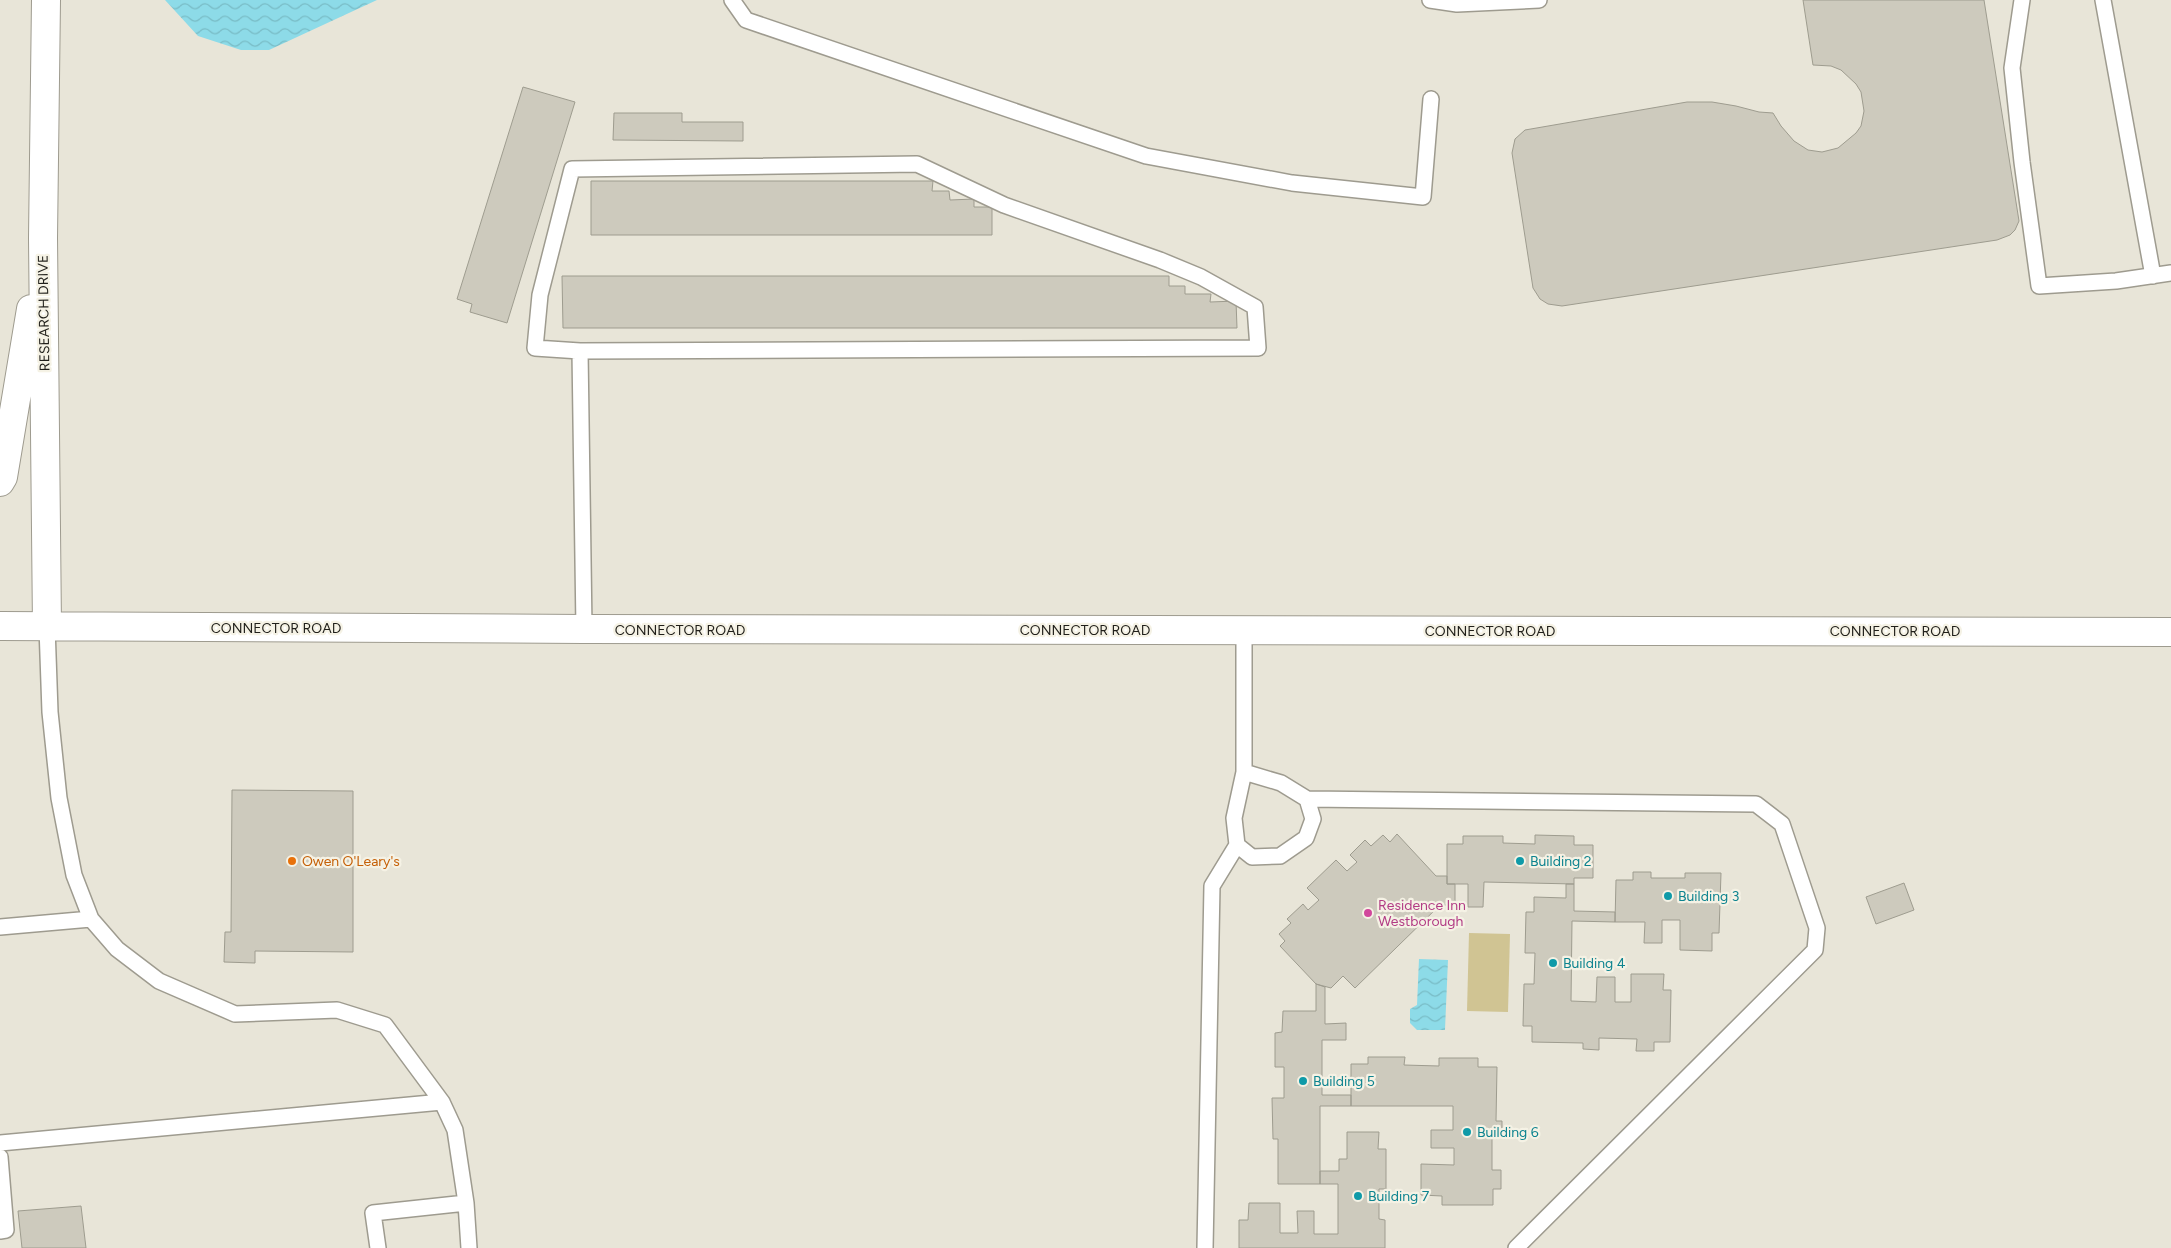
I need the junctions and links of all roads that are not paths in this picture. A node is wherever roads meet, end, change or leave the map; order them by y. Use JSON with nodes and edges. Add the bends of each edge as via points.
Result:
{"nodes":[{"id":1,"x":46,"y":0,"type":"edge"},
{"id":2,"x":732,"y":0,"type":"edge"},
{"id":3,"x":1430,"y":0,"type":"edge"},
{"id":4,"x":1539,"y":0,"type":"edge"},
{"id":5,"x":2022,"y":0,"type":"edge"},
{"id":6,"x":2103,"y":0,"type":"edge"},
{"id":7,"x":1431,"y":99,"type":"dead end"},
{"id":8,"x":43,"y":238,"type":"junction"},
{"id":9,"x":2171,"y":273,"type":"edge"},
{"id":10,"x":2153,"y":276,"type":"junction"},
{"id":11,"x":580,"y":351,"type":"junction"},
{"id":12,"x":0,"y":482,"type":"edge"},
{"id":13,"x":0,"y":626,"type":"edge"},
{"id":14,"x":47,"y":626,"type":"junction"},
{"id":15,"x":584,"y":630,"type":"junction"},
{"id":16,"x":1244,"y":630,"type":"junction"},
{"id":17,"x":2171,"y":632,"type":"edge"},
{"id":18,"x":1244,"y":772,"type":"junction"},
{"id":19,"x":1307,"y":799,"type":"junction"},
{"id":20,"x":1238,"y":845,"type":"junction"},
{"id":21,"x":91,"y":919,"type":"junction"},
{"id":22,"x":0,"y":927,"type":"edge"},
{"id":23,"x":442,"y":1102,"type":"junction"},
{"id":24,"x":0,"y":1143,"type":"edge"},
{"id":25,"x":0,"y":1157,"type":"edge"},
{"id":26,"x":466,"y":1203,"type":"junction"},
{"id":27,"x":0,"y":1231,"type":"edge"},
{"id":28,"x":378,"y":1248,"type":"edge"},
{"id":29,"x":469,"y":1248,"type":"edge"},
{"id":30,"x":1205,"y":1248,"type":"edge"},
{"id":31,"x":1516,"y":1248,"type":"edge"}],
"edges":[{"from":1,"to":8,"type":"street","name":"RESEARCH DRIVE"},
{"from":2,"to":7,"type":"lane","via":[[746,20],[1146,156],[1292,183],[1423,197]]},
{"from":3,"to":4,"type":"lane","via":[[1457,4]]},
{"from":5,"to":10,"type":"lane","via":[[2012,68],[2039,286],[2116,282]]},
{"from":6,"to":10,"type":"lane"},
{"from":8,"to":12,"type":"street"},
{"from":8,"to":14,"type":"street","name":"RESEARCH DRIVE"},
{"from":9,"to":10,"type":"lane"},
{"from":11,"to":11,"type":"lane","via":[[535,348],[540,295],[572,169],[917,164],[1004,205],[1201,277],[1255,307],[1258,348]]},
{"from":11,"to":15,"type":"lane"},
{"from":13,"to":14,"type":"street","name":"CONNECTOR ROAD"},
{"from":14,"to":15,"type":"street","name":"CONNECTOR ROAD"},
{"from":14,"to":21,"type":"lane","via":[[50,712],[59,798],[74,875]]},
{"from":15,"to":16,"type":"street","name":"CONNECTOR ROAD"},
{"from":16,"to":17,"type":"street","name":"CONNECTOR ROAD"},
{"from":16,"to":18,"type":"lane"},
{"from":18,"to":19,"type":"lane","via":[[1281,783]]},
{"from":18,"to":20,"type":"lane","via":[[1234,818]]},
{"from":19,"to":20,"type":"lane","via":[[1313,819],[1306,838],[1280,856],[1252,857]]},
{"from":19,"to":31,"type":"lane","via":[[1756,804],[1782,824],[1817,928],[1815,950]]},
{"from":20,"to":30,"type":"lane","via":[[1212,886]]},
{"from":21,"to":22,"type":"lane"},
{"from":21,"to":23,"type":"lane","via":[[117,949],[159,981],[235,1014],[337,1010],[385,1025]]},
{"from":23,"to":24,"type":"lane"},
{"from":23,"to":26,"type":"lane","via":[[455,1130]]},
{"from":25,"to":27,"type":"lane","via":[[6,1230]]},
{"from":26,"to":28,"type":"lane","via":[[373,1213]]},
{"from":26,"to":29,"type":"lane"}]}
